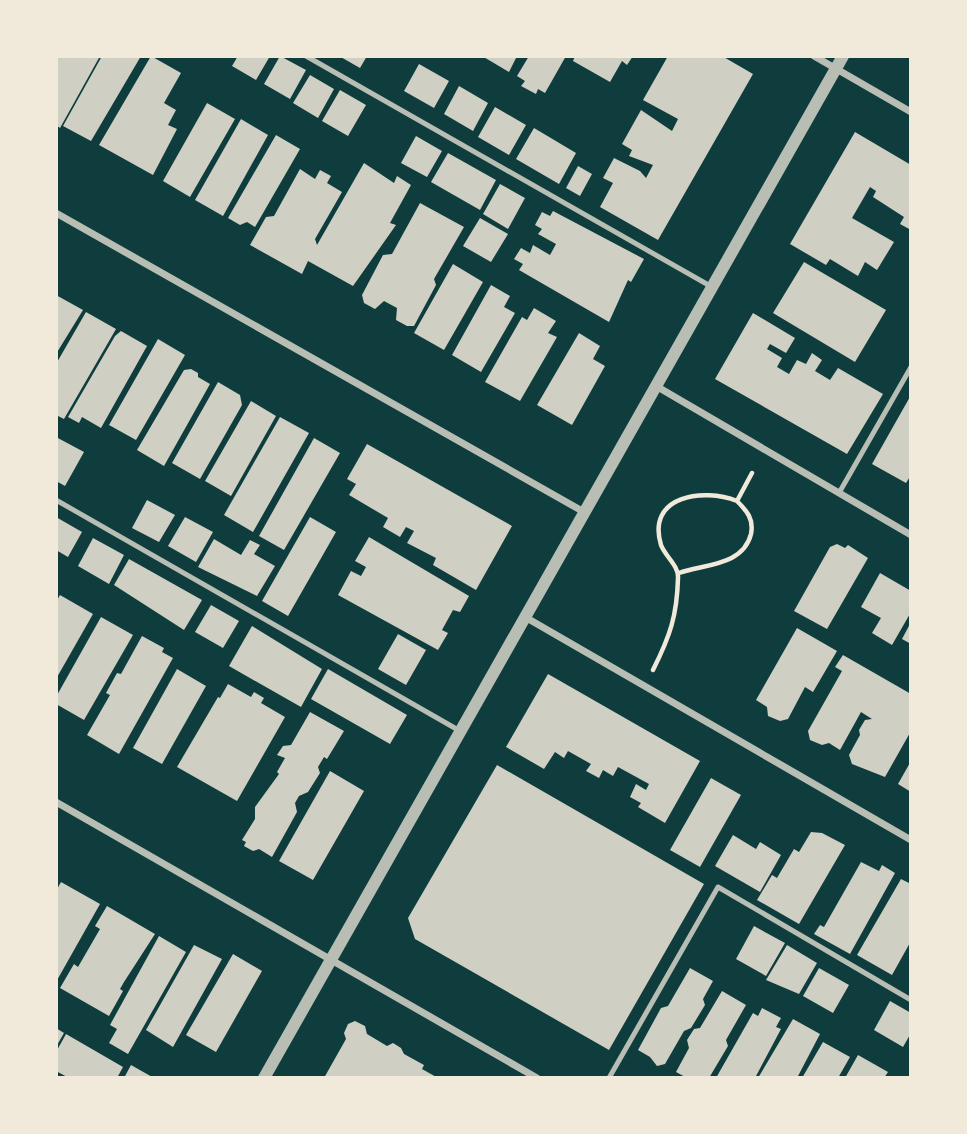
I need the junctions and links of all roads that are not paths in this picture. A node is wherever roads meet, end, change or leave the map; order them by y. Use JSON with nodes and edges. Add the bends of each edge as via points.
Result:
{"nodes":[{"id":1,"x":306,"y":56,"type":"edge"},
{"id":2,"x":814,"y":56,"type":"edge"},
{"id":3,"x":843,"y":56,"type":"edge"},
{"id":4,"x":836,"y":69,"type":"junction"},
{"id":5,"x":911,"y":112,"type":"edge"},
{"id":6,"x":56,"y":213,"type":"edge"},
{"id":7,"x":712,"y":287,"type":"junction"},
{"id":8,"x":911,"y":367,"type":"edge"},
{"id":9,"x":656,"y":386,"type":"junction"},
{"id":10,"x":839,"y":493,"type":"junction"},
{"id":11,"x":56,"y":500,"type":"edge"},
{"id":12,"x":584,"y":512,"type":"junction"},
{"id":13,"x":911,"y":535,"type":"edge"},
{"id":14,"x":525,"y":617,"type":"junction"},
{"id":15,"x":460,"y":731,"type":"junction"},
{"id":16,"x":56,"y":802,"type":"edge"},
{"id":17,"x":911,"y":840,"type":"edge"},
{"id":18,"x":331,"y":960,"type":"junction"},
{"id":19,"x":911,"y":1000,"type":"edge"},
{"id":20,"x":264,"y":1078,"type":"edge"},
{"id":21,"x":537,"y":1078,"type":"edge"},
{"id":22,"x":609,"y":1078,"type":"edge"}],
"edges":[{"from":1,"to":7,"type":"lane"},
{"from":2,"to":4,"type":"street"},
{"from":3,"to":4,"type":"street"},
{"from":4,"to":5,"type":"street"},
{"from":4,"to":7,"type":"street"},
{"from":6,"to":12,"type":"street"},
{"from":7,"to":9,"type":"street"},
{"from":8,"to":10,"type":"lane"},
{"from":9,"to":10,"type":"street"},
{"from":9,"to":12,"type":"street"},
{"from":10,"to":13,"type":"street"},
{"from":11,"to":15,"type":"lane"},
{"from":12,"to":14,"type":"street"},
{"from":14,"to":15,"type":"street"},
{"from":14,"to":17,"type":"street"},
{"from":15,"to":18,"type":"street"},
{"from":16,"to":18,"type":"street"},
{"from":18,"to":20,"type":"street"},
{"from":18,"to":21,"type":"street"},
{"from":19,"to":22,"type":"lane","via":[[718,887]]}]}
